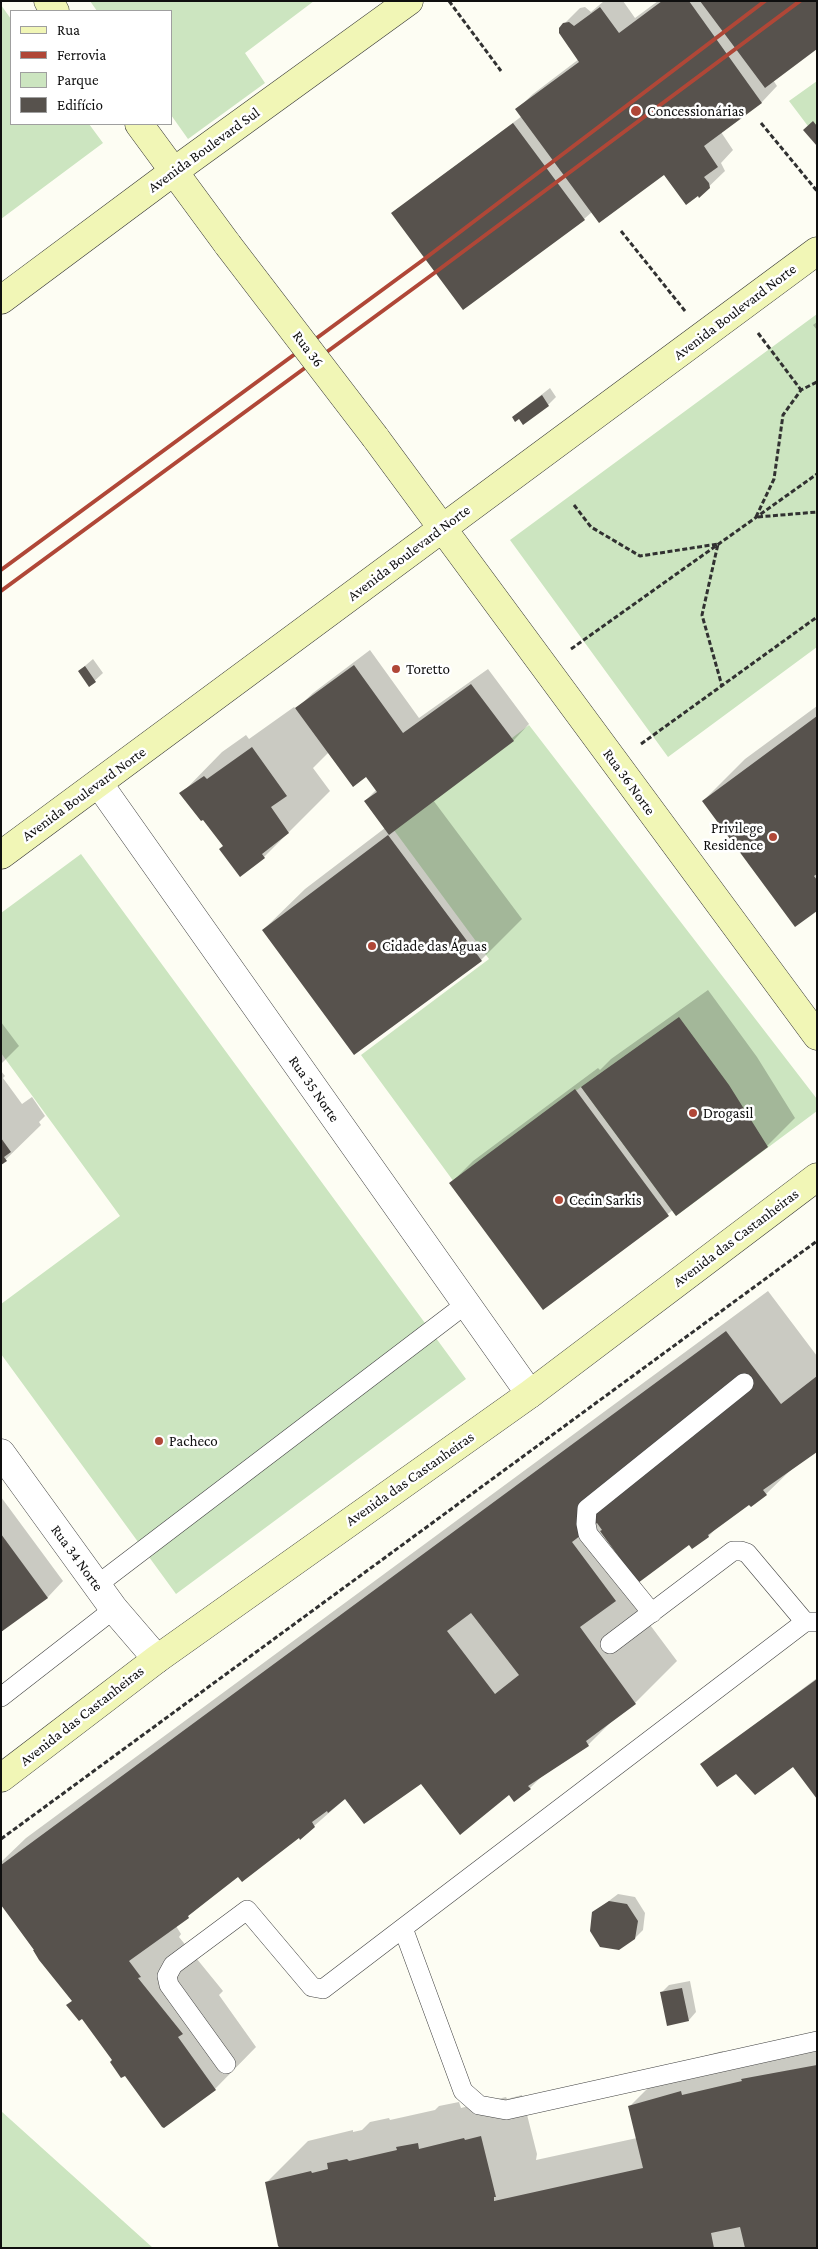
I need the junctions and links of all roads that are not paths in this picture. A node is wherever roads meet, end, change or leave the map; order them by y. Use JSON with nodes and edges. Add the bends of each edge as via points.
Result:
{"nodes":[{"id":1,"x":409,"y":1,"type":"edge"},
{"id":2,"x":139,"y":125,"type":"edge"},
{"id":3,"x":173,"y":172,"type":"junction"},
{"id":4,"x":817,"y":250,"type":"edge"},
{"id":5,"x":1,"y":300,"type":"edge"},
{"id":6,"x":442,"y":528,"type":"junction"},
{"id":7,"x":99,"y":784,"type":"junction"},
{"id":8,"x":1,"y":855,"type":"edge"},
{"id":9,"x":817,"y":1036,"type":"edge"},
{"id":10,"x":817,"y":1177,"type":"edge"},
{"id":11,"x":466,"y":1304,"type":"junction"},
{"id":12,"x":744,"y":1383,"type":"dead end"},
{"id":13,"x":530,"y":1394,"type":"junction"},
{"id":14,"x":1,"y":1454,"type":"edge"},
{"id":15,"x":97,"y":1586,"type":"junction"},
{"id":16,"x":114,"y":1609,"type":"junction"},
{"id":17,"x":652,"y":1612,"type":"junction"},
{"id":18,"x":811,"y":1622,"type":"edge"},
{"id":19,"x":610,"y":1644,"type":"dead end"},
{"id":20,"x":157,"y":1659,"type":"junction"},
{"id":21,"x":1,"y":1697,"type":"edge"},
{"id":22,"x":1,"y":1778,"type":"edge"},
{"id":23,"x":403,"y":1928,"type":"junction"},
{"id":24,"x":817,"y":2041,"type":"edge"},
{"id":25,"x":226,"y":2064,"type":"dead end"}],
"edges":[{"from":1,"to":3,"type":"street","name":"Avenida Boulevard Sul"},
{"from":2,"to":3,"type":"street","name":"Rua 36"},
{"from":3,"to":5,"type":"street","name":"Avenida Boulevard Sul"},
{"from":3,"to":6,"type":"street","name":"Rua 36","bridge":true},
{"from":4,"to":6,"type":"street","name":"Avenida Boulevard Norte"},
{"from":6,"to":7,"type":"street","name":"Avenida Boulevard Norte"},
{"from":6,"to":9,"type":"street","name":"Rua 36 Norte"},
{"from":7,"to":8,"type":"street","name":"Avenida Boulevard Norte"},
{"from":7,"to":11,"type":"street","name":"Rua 35 Norte"},
{"from":10,"to":13,"type":"street","name":"Avenida das Castanheiras"},
{"from":11,"to":13,"type":"street","name":"Rua 35 Norte"},
{"from":11,"to":15,"type":"lane"},
{"from":12,"to":17,"type":"lane","via":[[587,1509],[588,1534]]},
{"from":13,"to":20,"type":"street","name":"Avenida das Castanheiras"},
{"from":14,"to":15,"type":"street","name":"Rua 34 Norte"},
{"from":15,"to":16,"type":"street","name":"Rua 34 Norte"},
{"from":16,"to":20,"type":"street","name":"Rua 34 Norte"},
{"from":16,"to":21,"type":"lane"},
{"from":17,"to":18,"type":"lane","via":[[733,1551],[741,1551]]},
{"from":17,"to":19,"type":"lane"},
{"from":18,"to":23,"type":"lane"},
{"from":20,"to":22,"type":"street","name":"Avenida das Castanheiras"},
{"from":23,"to":24,"type":"lane","via":[[463,2091],[479,2105],[506,2110],[520,2108]]},
{"from":23,"to":25,"type":"lane","via":[[323,1989],[312,1987],[247,1910],[173,1964],[167,1976],[169,1984]]}]}
